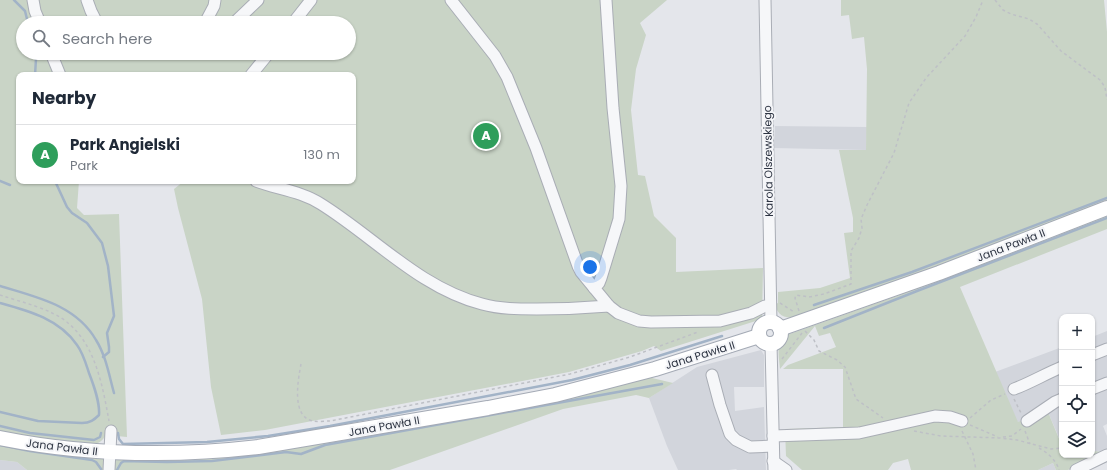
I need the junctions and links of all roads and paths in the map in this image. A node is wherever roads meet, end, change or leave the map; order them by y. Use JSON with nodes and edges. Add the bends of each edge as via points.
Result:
{"nodes":[{"id":1,"x":33,"y":0,"type":"edge"},
{"id":2,"x":87,"y":0,"type":"edge"},
{"id":3,"x":215,"y":0,"type":"edge"},
{"id":4,"x":258,"y":0,"type":"edge"},
{"id":5,"x":312,"y":0,"type":"edge"},
{"id":6,"x":451,"y":0,"type":"edge"},
{"id":7,"x":606,"y":0,"type":"edge"},
{"id":8,"x":765,"y":0,"type":"edge"},
{"id":9,"x":983,"y":0,"type":"edge"},
{"id":10,"x":995,"y":0,"type":"edge"},
{"id":11,"x":37,"y":16,"type":"edge"},
{"id":12,"x":93,"y":16,"type":"edge"},
{"id":13,"x":208,"y":16,"type":"edge"},
{"id":14,"x":241,"y":16,"type":"edge"},
{"id":15,"x":299,"y":16,"type":"edge"},
{"id":16,"x":54,"y":60,"type":"edge"},
{"id":17,"x":264,"y":60,"type":"edge"},
{"id":18,"x":59,"y":72,"type":"edge"},
{"id":19,"x":254,"y":72,"type":"edge"},
{"id":20,"x":1107,"y":100,"type":"edge"},
{"id":21,"x":267,"y":184,"type":"edge"},
{"id":22,"x":1107,"y":208,"type":"edge"},
{"id":23,"x":594,"y":288,"type":"junction"},
{"id":24,"x":0,"y":295,"type":"edge"},
{"id":25,"x":776,"y":300,"type":"dead end"},
{"id":26,"x":609,"y":306,"type":"junction"},
{"id":27,"x":765,"y":306,"type":"dead end"},
{"id":28,"x":799,"y":312,"type":"dead end"},
{"id":29,"x":794,"y":313,"type":"dead end"},
{"id":30,"x":775,"y":326,"type":"junction"},
{"id":31,"x":703,"y":330,"type":"dead end"},
{"id":32,"x":804,"y":331,"type":"dead end"},
{"id":33,"x":760,"y":336,"type":"junction"},
{"id":34,"x":771,"y":344,"type":"junction"},
{"id":35,"x":1107,"y":349,"type":"edge"},
{"id":36,"x":1095,"y":354,"type":"edge"},
{"id":37,"x":301,"y":364,"type":"dead end"},
{"id":38,"x":1059,"y":368,"type":"edge"},
{"id":39,"x":712,"y":375,"type":"dead end"},
{"id":40,"x":1107,"y":383,"type":"edge"},
{"id":41,"x":1095,"y":388,"type":"edge"},
{"id":42,"x":1014,"y":389,"type":"junction"},
{"id":43,"x":1059,"y":401,"type":"edge"},
{"id":44,"x":958,"y":420,"type":"junction"},
{"id":45,"x":1027,"y":421,"type":"junction"},
{"id":46,"x":896,"y":424,"type":"junction"},
{"id":47,"x":111,"y":431,"type":"joint"},
{"id":48,"x":965,"y":436,"type":"junction"},
{"id":49,"x":0,"y":438,"type":"edge"},
{"id":50,"x":1000,"y":438,"type":"junction"},
{"id":51,"x":773,"y":441,"type":"junction"},
{"id":52,"x":1030,"y":444,"type":"junction"},
{"id":53,"x":1037,"y":447,"type":"junction"},
{"id":54,"x":1059,"y":448,"type":"edge"},
{"id":55,"x":111,"y":452,"type":"junction"},
{"id":56,"x":1107,"y":455,"type":"edge"},
{"id":57,"x":774,"y":465,"type":"edge"},
{"id":58,"x":110,"y":470,"type":"edge"},
{"id":59,"x":786,"y":470,"type":"edge"},
{"id":60,"x":976,"y":470,"type":"edge"},
{"id":61,"x":1059,"y":470,"type":"edge"},
{"id":62,"x":1076,"y":470,"type":"edge"}],
"edges":[{"from":1,"to":11,"type":"street"},
{"from":2,"to":12,"type":"street"},
{"from":3,"to":13,"type":"street"},
{"from":4,"to":14,"type":"street"},
{"from":5,"to":15,"type":"street"},
{"from":6,"to":23,"type":"street","via":[[488,46],[504,71],[536,148],[578,266]]},
{"from":7,"to":23,"type":"street","via":[[621,203],[619,219],[601,278]]},
{"from":8,"to":30,"type":"street","name":"Karola Olszewskiego"},
{"from":9,"to":28,"type":"path","via":[[965,36],[926,78],[909,103],[894,153],[861,219],[859,238],[851,251],[851,284],[824,294],[809,297],[796,295],[794,298]]},
{"from":10,"to":20,"type":"path","via":[[1003,10],[1029,18],[1037,24],[1061,51],[1100,80],[1105,87]]},
{"from":16,"to":18,"type":"street"},
{"from":17,"to":19,"type":"street"},
{"from":21,"to":26,"type":"street","via":[[302,194],[316,201],[415,271],[446,291],[464,298],[508,309],[579,309]]},
{"from":22,"to":30,"type":"main road","name":"Jana Pawła II","via":[[939,273]]},
{"from":23,"to":26,"type":"street"},
{"from":24,"to":47,"type":"path","via":[[45,310],[68,323],[83,339],[98,375]]},
{"from":25,"to":29,"type":"path"},
{"from":26,"to":27,"type":"street","via":[[628,317],[651,322],[720,320],[751,313]]},
{"from":30,"to":33,"type":"main road","via":[[763,326]]},
{"from":30,"to":34,"type":"main road","via":[[780,337]]},
{"from":31,"to":37,"type":"path","via":[[570,374],[330,421],[313,421],[304,416],[299,405],[297,386]]},
{"from":32,"to":46,"type":"path","via":[[814,340],[819,351],[845,367],[856,399]]},
{"from":33,"to":34,"type":"main road","via":[[765,343]]},
{"from":33,"to":55,"type":"main road","name":"Jana Pawła II","via":[[688,360],[543,398],[252,448],[174,453]]},
{"from":34,"to":51,"type":"street"},
{"from":35,"to":36,"type":"street"},
{"from":38,"to":42,"type":"street"},
{"from":39,"to":51,"type":"street","via":[[730,434],[750,447]]},
{"from":40,"to":41,"type":"street"},
{"from":42,"to":44,"type":"path","via":[[991,400],[973,416]]},
{"from":42,"to":45,"type":"path","via":[[1013,398],[1016,406]]},
{"from":43,"to":45,"type":"street"},
{"from":44,"to":46,"type":"street","via":[[934,416]]},
{"from":44,"to":48,"type":"path"},
{"from":44,"to":50,"type":"path"},
{"from":45,"to":50,"type":"path","via":[[1015,435]]},
{"from":45,"to":52,"type":"path","via":[[1025,429]]},
{"from":46,"to":48,"type":"path","via":[[914,431],[941,436]]},
{"from":46,"to":51,"type":"street","via":[[859,433]]},
{"from":47,"to":55,"type":"street"},
{"from":48,"to":50,"type":"path"},
{"from":48,"to":60,"type":"path","via":[[973,454]]},
{"from":49,"to":55,"type":"main road","name":"Jana Pawła II"},
{"from":50,"to":52,"type":"path"},
{"from":51,"to":57,"type":"street"},
{"from":52,"to":53,"type":"path"},
{"from":53,"to":54,"type":"path"},
{"from":53,"to":61,"type":"path","via":[[1044,450]]},
{"from":55,"to":58,"type":"street"},
{"from":56,"to":62,"type":"street"},
{"from":57,"to":59,"type":"street"}]}
